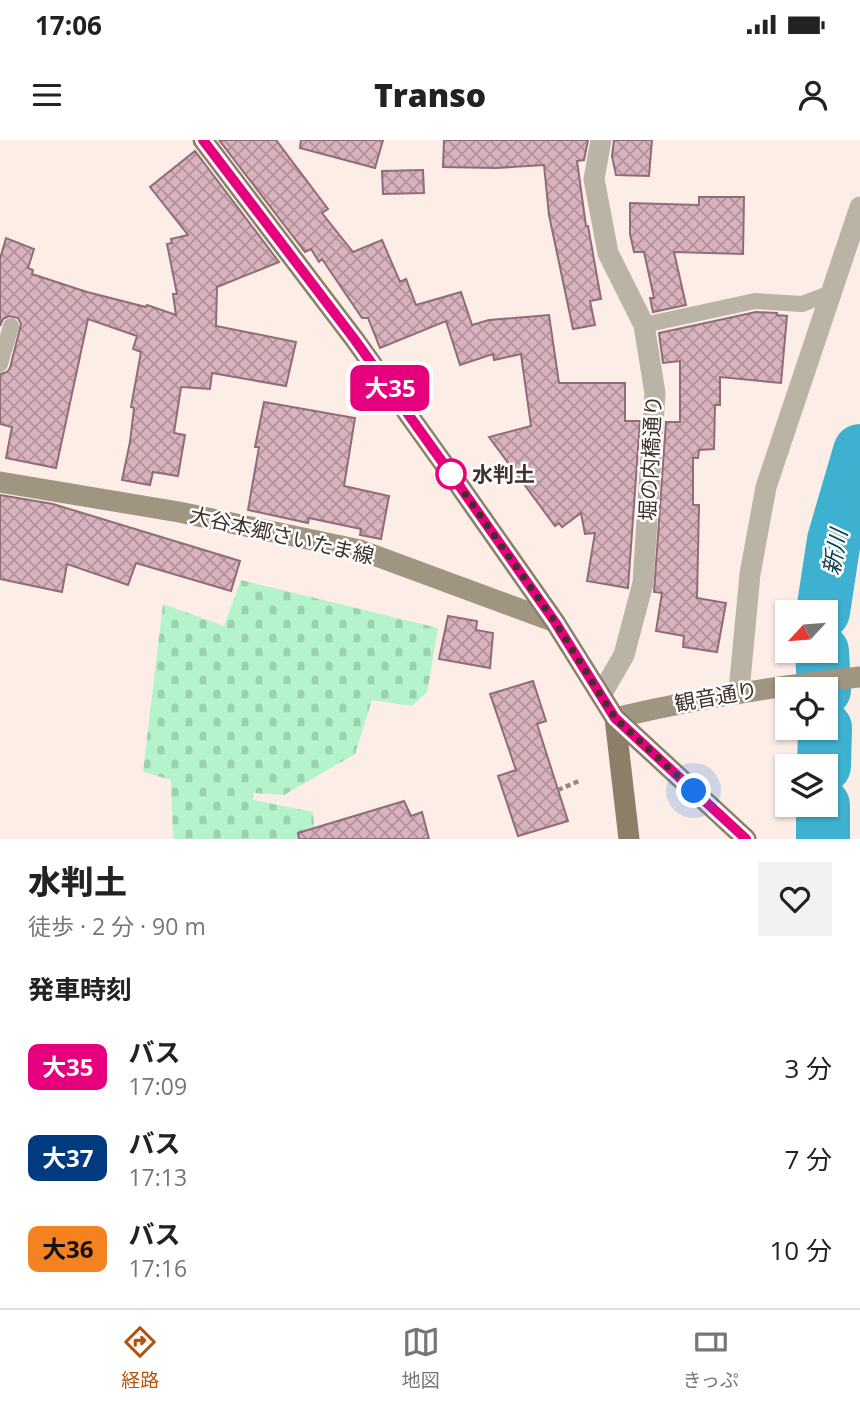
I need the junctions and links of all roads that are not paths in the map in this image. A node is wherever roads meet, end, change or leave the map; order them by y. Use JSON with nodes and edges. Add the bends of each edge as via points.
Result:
{"nodes":[{"id":1,"x":203,"y":140,"type":"edge"},
{"id":2,"x":601,"y":140,"type":"edge"},
{"id":3,"x":860,"y":207,"type":"edge"},
{"id":4,"x":831,"y":293,"type":"junction"},
{"id":5,"x":644,"y":325,"type":"junction"},
{"id":6,"x":10,"y":326,"type":"dead end"},
{"id":7,"x":0,"y":364,"type":"edge"},
{"id":8,"x":0,"y":482,"type":"edge"},
{"id":9,"x":555,"y":622,"type":"junction"},
{"id":10,"x":860,"y":677,"type":"edge"},
{"id":11,"x":739,"y":691,"type":"junction"},
{"id":12,"x":601,"y":695,"type":"junction"},
{"id":13,"x":615,"y":718,"type":"junction"},
{"id":14,"x":629,"y":839,"type":"edge"},
{"id":15,"x":746,"y":839,"type":"edge"}],
"edges":[{"from":1,"to":9,"type":"main road","via":[[355,340]]},
{"from":2,"to":5,"type":"street","name":"堀の内橋通り","via":[[594,179],[608,253]]},
{"from":3,"to":4,"type":"street"},
{"from":4,"to":5,"type":"lane","via":[[802,304],[755,301]]},
{"from":4,"to":11,"type":"street","via":[[765,487],[750,574]]},
{"from":5,"to":12,"type":"street","name":"堀の内橋通り","via":[[655,393],[643,583],[624,655]]},
{"from":6,"to":7,"type":"lane"},
{"from":8,"to":9,"type":"main road","name":"大谷本郷さいたま線","via":[[179,512],[360,550]]},
{"from":9,"to":12,"type":"main road"},
{"from":10,"to":11,"type":"main road","name":"観音通り"},
{"from":11,"to":13,"type":"main road","name":"観音通り"},
{"from":12,"to":13,"type":"main road"},
{"from":13,"to":14,"type":"main road"},
{"from":13,"to":15,"type":"main road"}]}
